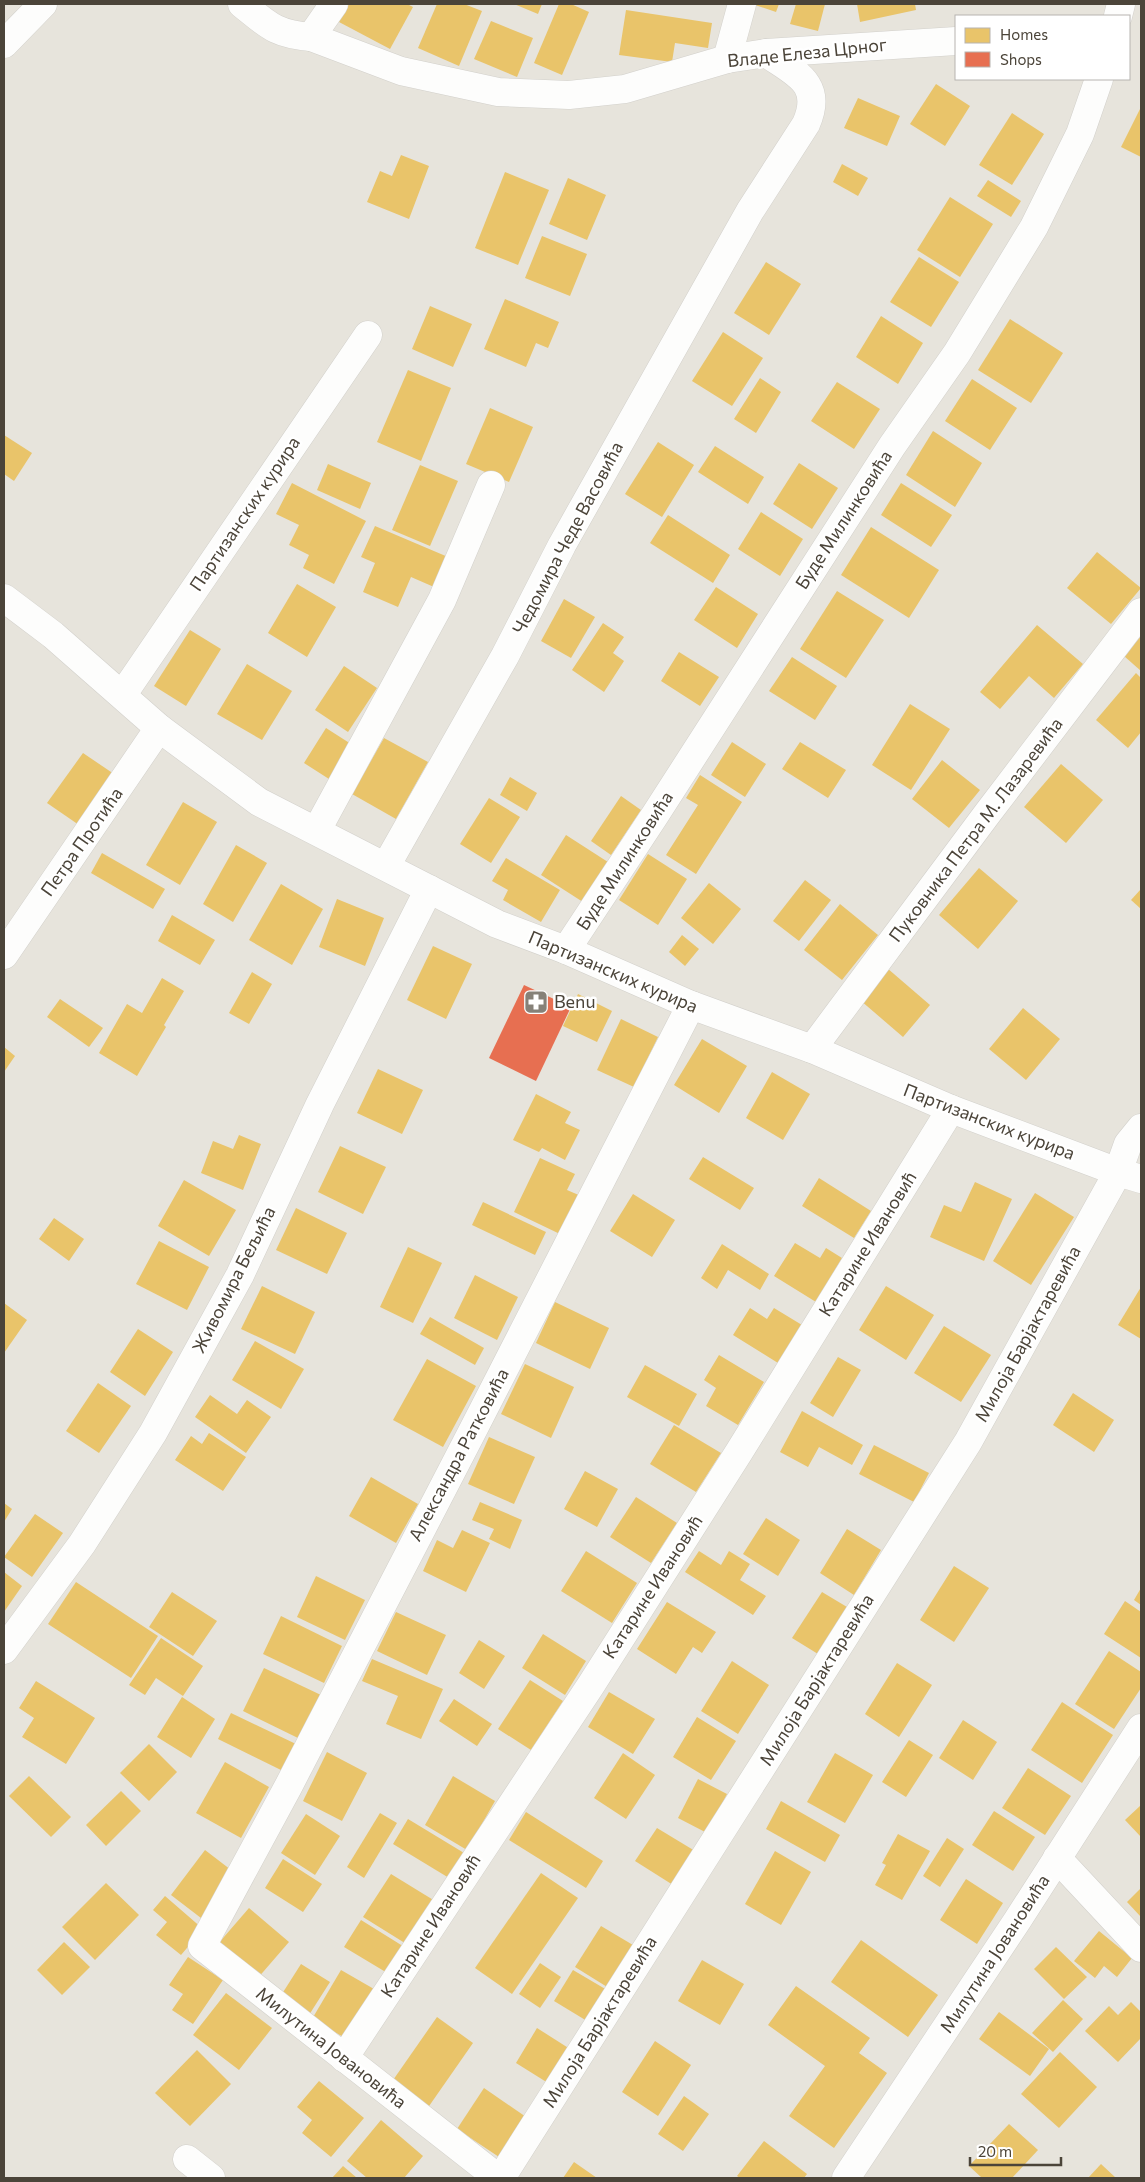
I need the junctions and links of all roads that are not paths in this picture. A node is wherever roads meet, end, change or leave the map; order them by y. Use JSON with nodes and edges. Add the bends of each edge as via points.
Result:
{"nodes":[{"id":1,"x":43,"y":4,"type":"edge"},
{"id":2,"x":242,"y":4,"type":"edge"},
{"id":3,"x":334,"y":4,"type":"edge"},
{"id":4,"x":742,"y":4,"type":"edge"},
{"id":5,"x":311,"y":37,"type":"junction"},
{"id":6,"x":955,"y":41,"type":"edge"},
{"id":7,"x":4,"y":44,"type":"edge"},
{"id":8,"x":766,"y":53,"type":"junction"},
{"id":9,"x":727,"y":59,"type":"junction"},
{"id":10,"x":1099,"y":80,"type":"edge"},
{"id":11,"x":368,"y":334,"type":"dead end"},
{"id":12,"x":491,"y":485,"type":"dead end"},
{"id":13,"x":4,"y":598,"type":"edge"},
{"id":14,"x":1141,"y":612,"type":"edge"},
{"id":15,"x":123,"y":694,"type":"junction"},
{"id":16,"x":160,"y":728,"type":"junction"},
{"id":17,"x":317,"y":830,"type":"junction"},
{"id":18,"x":386,"y":866,"type":"junction"},
{"id":19,"x":429,"y":889,"type":"junction"},
{"id":20,"x":566,"y":950,"type":"junction"},
{"id":21,"x":4,"y":955,"type":"edge"},
{"id":22,"x":691,"y":1005,"type":"junction"},
{"id":23,"x":812,"y":1050,"type":"junction"},
{"id":24,"x":951,"y":1109,"type":"junction"},
{"id":25,"x":1141,"y":1128,"type":"edge"},
{"id":26,"x":1130,"y":1176,"type":"edge"},
{"id":27,"x":4,"y":1650,"type":"edge"},
{"id":28,"x":1141,"y":1728,"type":"edge"},
{"id":29,"x":1058,"y":1858,"type":"junction"},
{"id":30,"x":224,"y":1904,"type":"joint"},
{"id":31,"x":1141,"y":1948,"type":"edge"},
{"id":32,"x":344,"y":2058,"type":"junction"},
{"id":33,"x":187,"y":2159,"type":"dead end"},
{"id":34,"x":211,"y":2178,"type":"edge"},
{"id":35,"x":500,"y":2178,"type":"edge"},
{"id":36,"x":846,"y":2178,"type":"edge"}],
"edges":[{"from":1,"to":7,"type":"street"},
{"from":2,"to":5,"type":"street","name":"Владе Елеза Црног","via":[[268,26],[292,35]]},
{"from":3,"to":5,"type":"street"},
{"from":4,"to":9,"type":"street"},
{"from":5,"to":9,"type":"street","name":"Владе Елеза Црног","via":[[401,71],[498,92],[568,95],[625,89]]},
{"from":6,"to":8,"type":"street","name":"Владе Елеза Црног"},
{"from":8,"to":9,"type":"street","name":"Владе Елеза Црног"},
{"from":8,"to":18,"type":"street","name":"Чедомира Чеде Васовића","via":[[805,80],[812,96],[812,110],[806,124],[750,210]]},
{"from":10,"to":20,"type":"street","name":"Буде Милинковића","via":[[1080,134],[1034,227],[957,353],[892,446]]},
{"from":11,"to":15,"type":"street","name":"Партизанских курира"},
{"from":12,"to":17,"type":"street","via":[[442,600]]},
{"from":13,"to":15,"type":"street","name":"Партизанских курира","via":[[54,635]]},
{"from":14,"to":23,"type":"street","name":"Пуковника Петра М. Лазаревића"},
{"from":15,"to":16,"type":"street","name":"Партизанских курира"},
{"from":16,"to":17,"type":"street","name":"Партизанских курира","via":[[259,802]]},
{"from":16,"to":21,"type":"street","name":"Петра Протића"},
{"from":17,"to":18,"type":"street","name":"Партизанских курира"},
{"from":18,"to":19,"type":"street","name":"Партизанских курира"},
{"from":19,"to":20,"type":"street","name":"Партизанских курира","via":[[497,924]]},
{"from":19,"to":27,"type":"street","name":"Живомира Бељића","via":[[320,1104],[240,1275],[153,1434],[82,1544]]},
{"from":20,"to":22,"type":"street","name":"Партизанских курира"},
{"from":22,"to":23,"type":"street","name":"Партизанских курира"},
{"from":22,"to":30,"type":"street","name":"Александра Ратковића","via":[[496,1387]]},
{"from":23,"to":24,"type":"street","name":"Партизанских курира"},
{"from":24,"to":26,"type":"street","name":"Партизанских курира"},
{"from":24,"to":32,"type":"street","name":"Катарине Ивановић","via":[[591,1685]]},
{"from":25,"to":26,"type":"street","name":"Милоја Барјактаревића","via":[[1128,1144]]},
{"from":26,"to":35,"type":"street","name":"Милоја Барјактаревића","via":[[968,1442]]},
{"from":28,"to":29,"type":"street","name":"Милутина Јовановића"},
{"from":29,"to":31,"type":"street"},
{"from":29,"to":36,"type":"street","name":"Милутина Јовановића"},
{"from":30,"to":32,"type":"street","name":"Милутина Јовановића","via":[[202,1946]]},
{"from":32,"to":35,"type":"street","name":"Милутина Јовановића"},
{"from":33,"to":34,"type":"street"}]}
